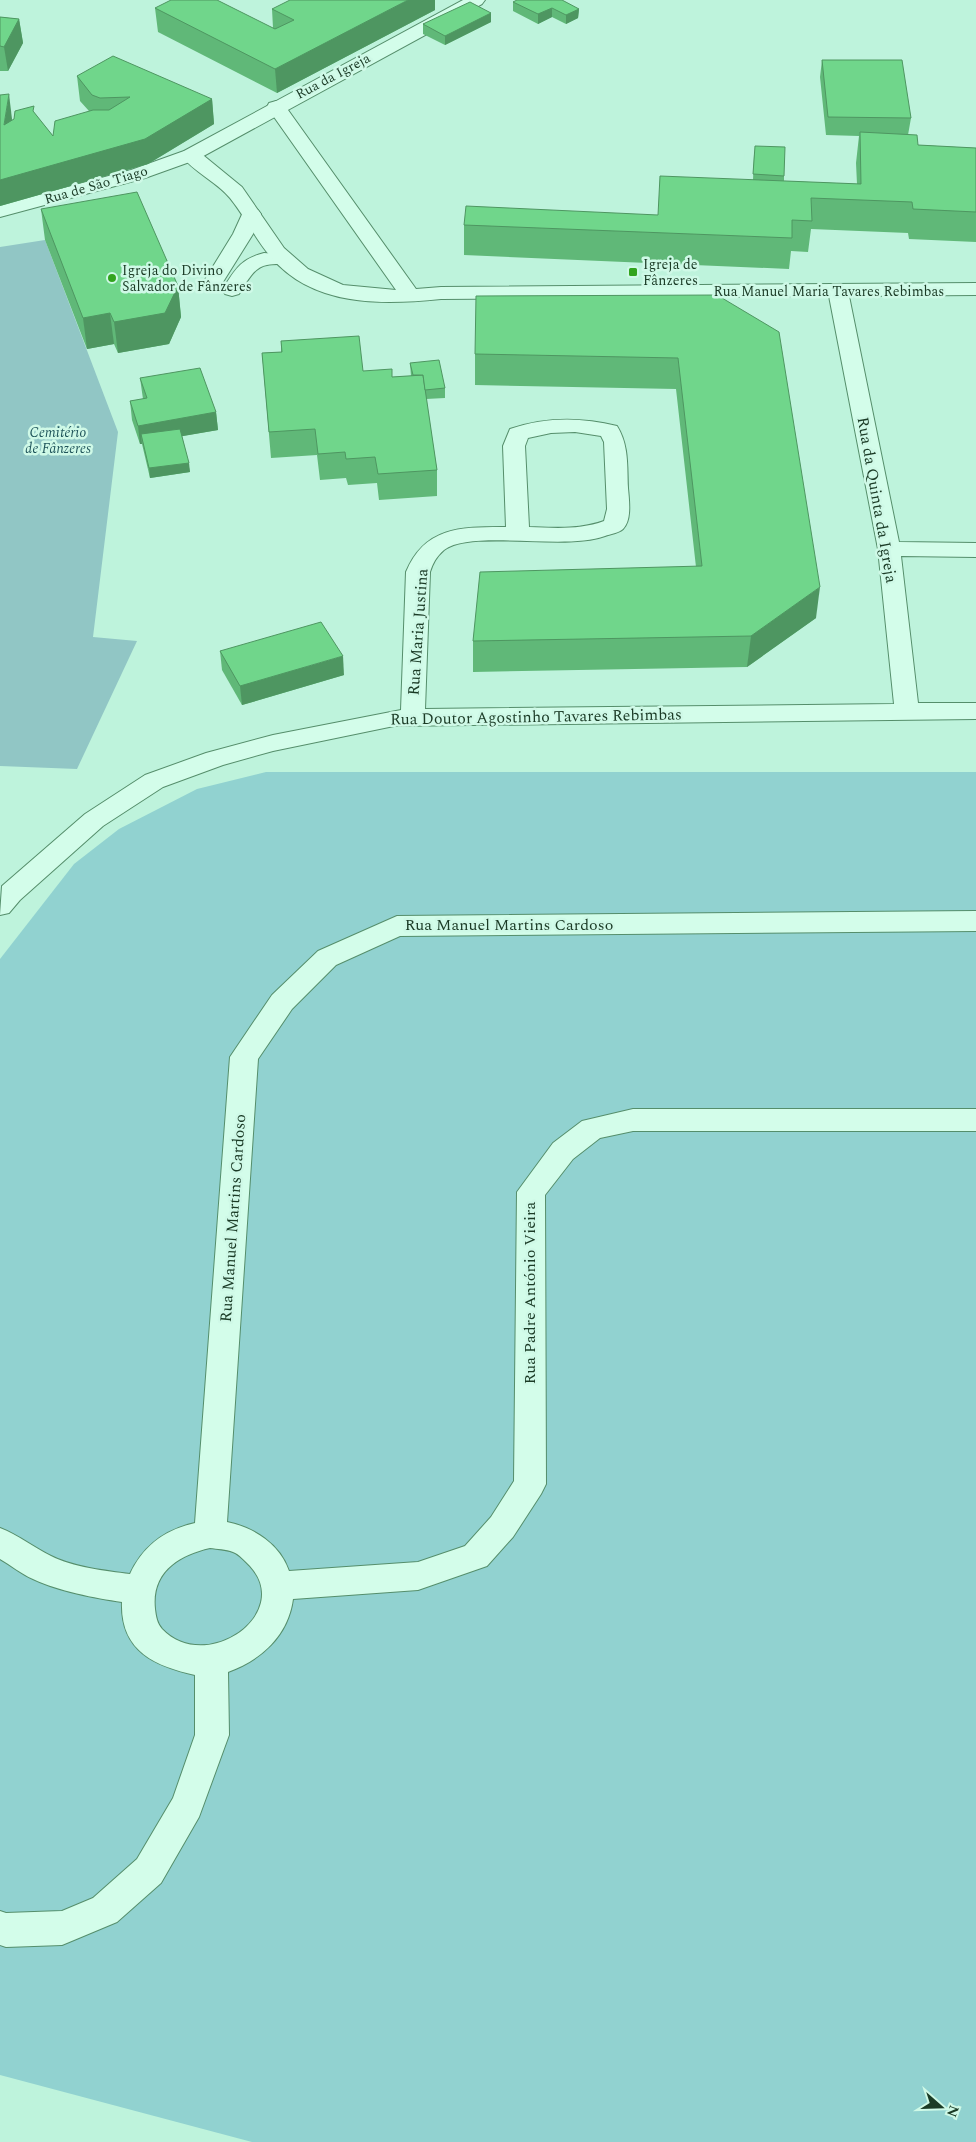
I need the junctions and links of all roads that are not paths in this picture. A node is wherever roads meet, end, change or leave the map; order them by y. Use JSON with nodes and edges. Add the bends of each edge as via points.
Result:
{"nodes":[{"id":1,"x":476,"y":0,"type":"edge"},
{"id":2,"x":276,"y":107,"type":"junction"},
{"id":3,"x":191,"y":155,"type":"junction"},
{"id":4,"x":0,"y":211,"type":"edge"},
{"id":5,"x":251,"y":214,"type":"junction"},
{"id":6,"x":284,"y":260,"type":"junction"},
{"id":7,"x":211,"y":286,"type":"dead end"},
{"id":8,"x":976,"y":289,"type":"edge"},
{"id":9,"x":232,"y":290,"type":"dead end"},
{"id":10,"x":838,"y":291,"type":"junction"},
{"id":11,"x":411,"y":296,"type":"junction"},
{"id":12,"x":518,"y":535,"type":"junction"},
{"id":13,"x":889,"y":549,"type":"junction"},
{"id":14,"x":976,"y":550,"type":"edge"},
{"id":15,"x":907,"y":711,"type":"junction"},
{"id":16,"x":976,"y":711,"type":"edge"},
{"id":17,"x":412,"y":718,"type":"junction"},
{"id":18,"x":0,"y":906,"type":"edge"},
{"id":19,"x":976,"y":921,"type":"edge"},
{"id":20,"x":976,"y":1120,"type":"edge"},
{"id":21,"x":210,"y":1534,"type":"junction"},
{"id":22,"x":0,"y":1542,"type":"edge"},
{"id":23,"x":277,"y":1586,"type":"junction"},
{"id":24,"x":140,"y":1590,"type":"junction"},
{"id":25,"x":211,"y":1662,"type":"junction"},
{"id":26,"x":0,"y":1928,"type":"edge"}],
"edges":[{"from":1,"to":2,"type":"street","name":"Rua da Igreja"},
{"from":2,"to":3,"type":"street","name":"Rua da Igreja"},
{"from":2,"to":11,"type":"street"},
{"from":3,"to":4,"type":"street","name":"Rua de São Tiago","via":[[138,174]]},
{"from":3,"to":5,"type":"street","via":[[235,191]]},
{"from":5,"to":6,"type":"street"},
{"from":5,"to":7,"type":"street","via":[[243,234]]},
{"from":6,"to":9,"type":"street","via":[[261,258],[253,261]]},
{"from":6,"to":11,"type":"street","name":"Rua Manuel Maria Tavares Rebimbas","via":[[319,284],[376,298]]},
{"from":8,"to":10,"type":"street","name":"Rua Manuel Maria Tavares Rebimbas"},
{"from":10,"to":11,"type":"street","name":"Rua Manuel Maria Tavares Rebimbas","via":[[441,293]]},
{"from":10,"to":13,"type":"street","name":"Rua da Quinta da Igreja"},
{"from":12,"to":12,"type":"street","name":"Rua Maria Justina","via":[[585,534],[603,532],[614,525],[618,509],[615,442],[609,431],[594,427],[536,427],[518,434],[514,446]]},
{"from":12,"to":17,"type":"street","name":"Rua Maria Justina","via":[[462,535],[439,543],[424,556],[418,572]]},
{"from":13,"to":14,"type":"street"},
{"from":13,"to":15,"type":"street","name":"Rua da Quinta da Igreja"},
{"from":15,"to":16,"type":"street","name":"Rua Doutor Agostinho Tavares Rebimbas"},
{"from":15,"to":17,"type":"street","name":"Rua Doutor Agostinho Tavares Rebimbas"},
{"from":17,"to":18,"type":"street","name":"Rua Doutor Agostinho Tavares Rebimbas","via":[[394,718],[273,743],[154,781],[94,820]]},
{"from":19,"to":21,"type":"street","name":"Rua Manuel Martins Cardoso","via":[[397,926],[327,958],[282,1002],[244,1057]]},
{"from":20,"to":23,"type":"street","name":"Rua Padre António Vieira","via":[[633,1120],[592,1129],[563,1151],[531,1192],[530,1484],[502,1527],[476,1556],[418,1576]]},
{"from":21,"to":23,"type":"street","via":[[241,1540],[264,1556],[275,1575]]},
{"from":21,"to":24,"type":"street","via":[[184,1540],[160,1554],[144,1574]]},
{"from":22,"to":24,"type":"street","via":[[44,1569],[102,1585]]},
{"from":23,"to":25,"type":"street","via":[[278,1603],[270,1624],[252,1646]]},
{"from":24,"to":25,"type":"street","via":[[136,1603],[144,1631],[159,1649],[187,1661]]},
{"from":25,"to":26,"type":"street","via":[[212,1735],[187,1806],[149,1871],[105,1910],[62,1928]]}]}
